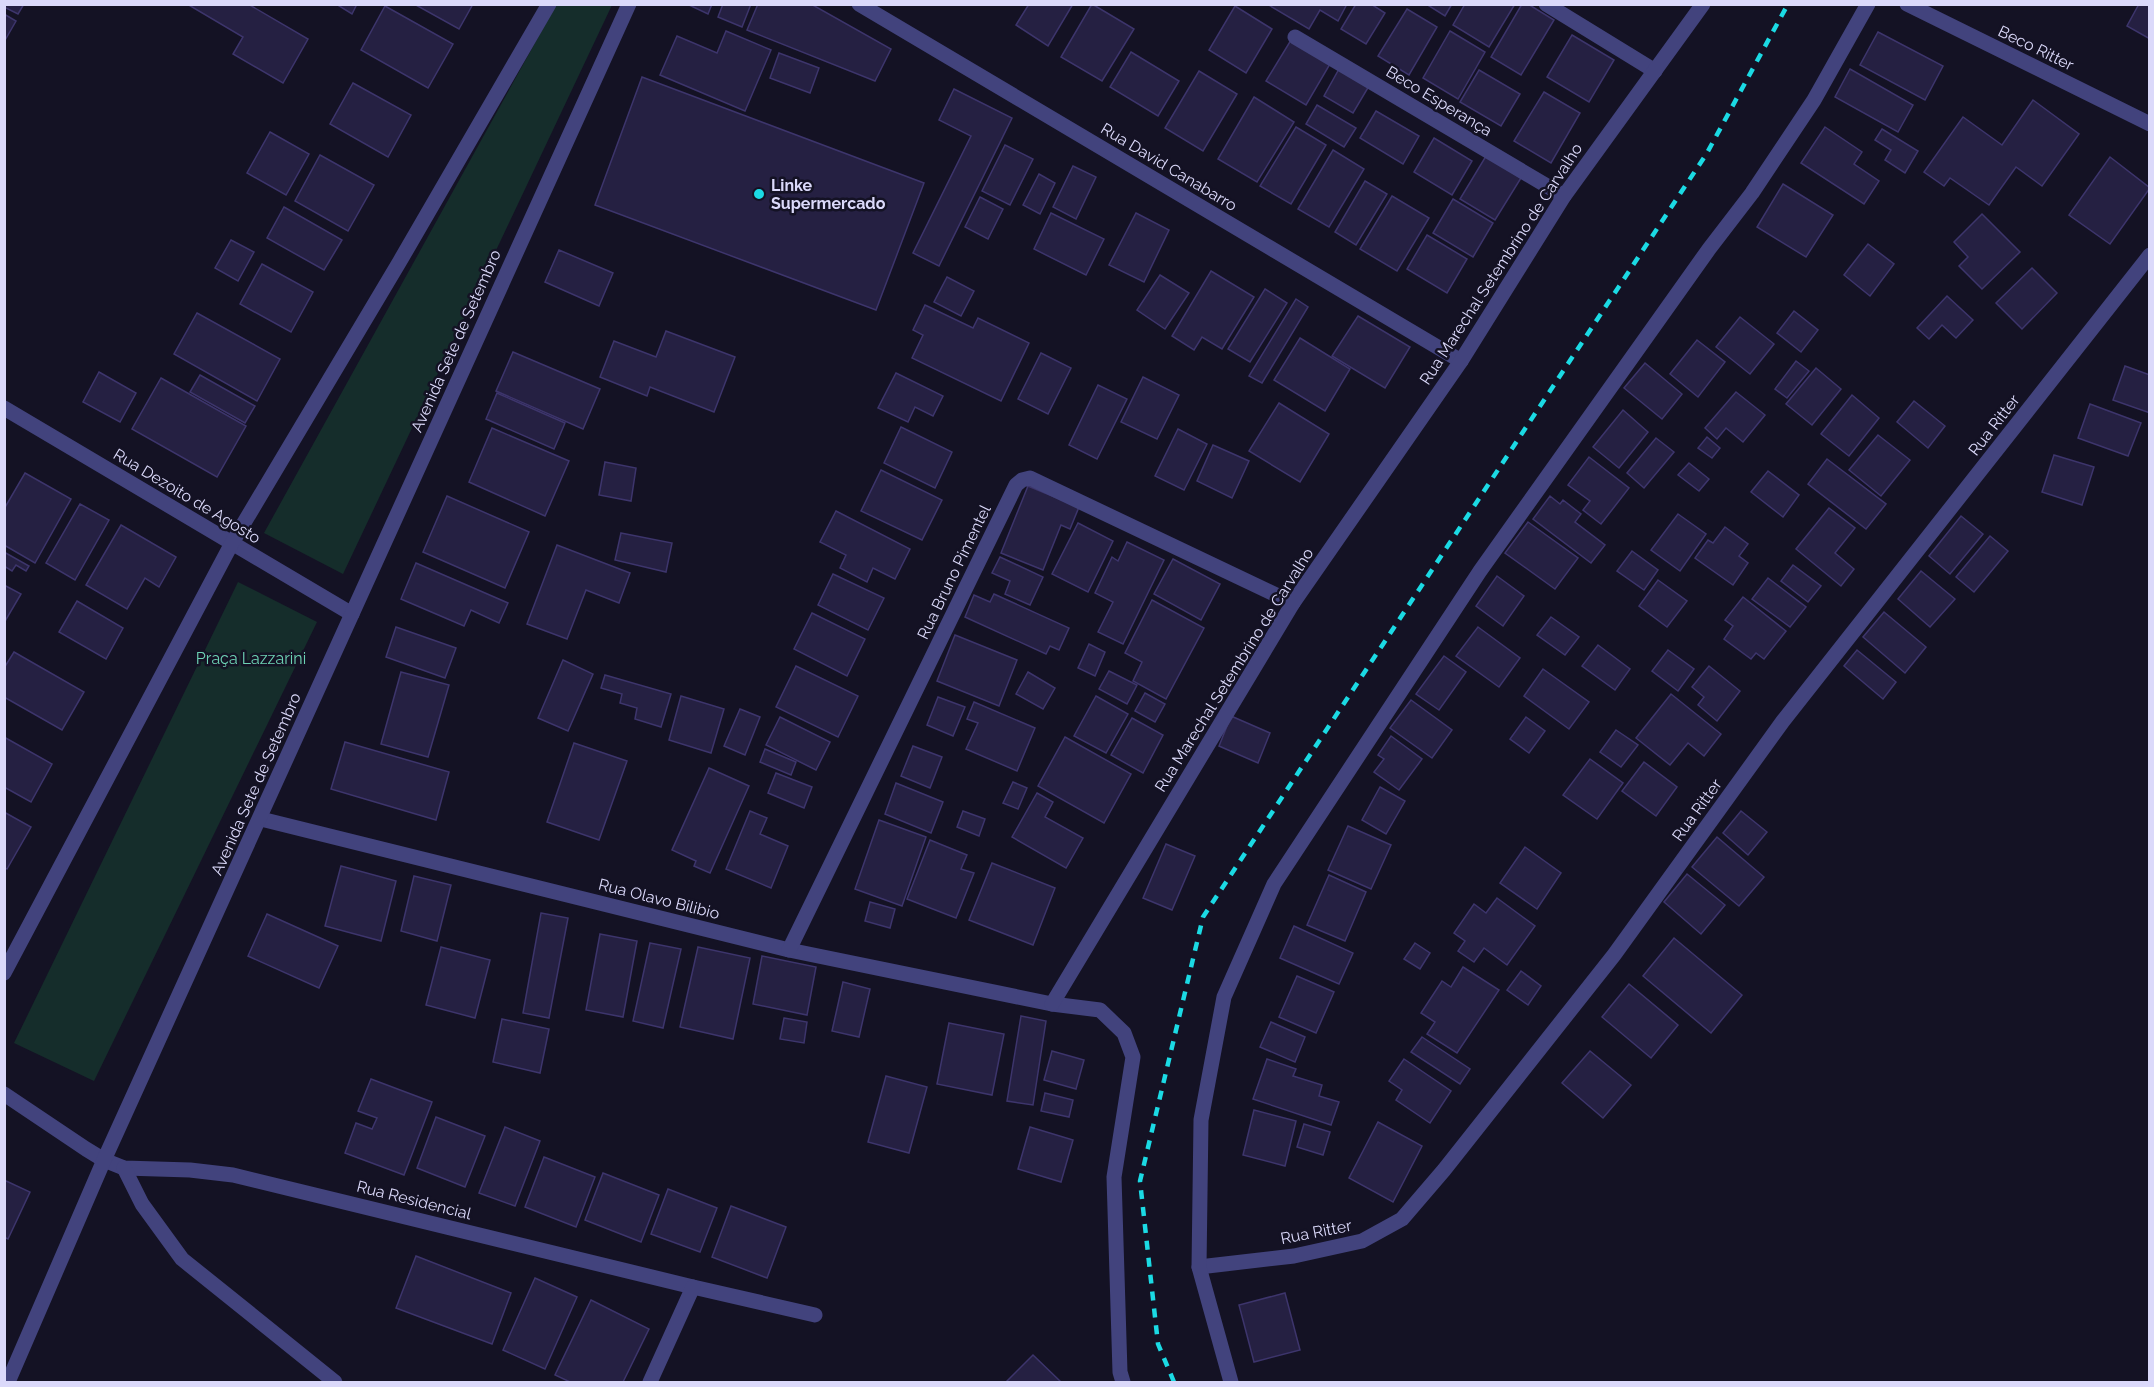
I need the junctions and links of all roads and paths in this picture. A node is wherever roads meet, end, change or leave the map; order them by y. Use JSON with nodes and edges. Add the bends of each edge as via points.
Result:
{"nodes":[{"id":1,"x":549,"y":4,"type":"edge"},
{"id":2,"x":629,"y":4,"type":"edge"},
{"id":3,"x":859,"y":4,"type":"edge"},
{"id":4,"x":1545,"y":4,"type":"edge"},
{"id":5,"x":1703,"y":4,"type":"edge"},
{"id":6,"x":1868,"y":4,"type":"edge"},
{"id":7,"x":1907,"y":4,"type":"edge"},
{"id":8,"x":1295,"y":37,"type":"dead end"},
{"id":9,"x":1654,"y":71,"type":"junction"},
{"id":10,"x":2150,"y":124,"type":"edge"},
{"id":11,"x":1564,"y":196,"type":"junction"},
{"id":12,"x":2150,"y":255,"type":"edge"},
{"id":13,"x":1461,"y":361,"type":"junction"},
{"id":14,"x":4,"y":408,"type":"edge"},
{"id":15,"x":232,"y":543,"type":"junction"},
{"id":16,"x":1293,"y":603,"type":"junction"},
{"id":17,"x":352,"y":614,"type":"junction"},
{"id":18,"x":261,"y":819,"type":"junction"},
{"id":19,"x":789,"y":950,"type":"junction"},
{"id":20,"x":4,"y":973,"type":"edge"},
{"id":21,"x":1052,"y":1004,"type":"junction"},
{"id":22,"x":4,"y":1095,"type":"edge"},
{"id":23,"x":104,"y":1160,"type":"junction"},
{"id":24,"x":124,"y":1168,"type":"junction"},
{"id":25,"x":1199,"y":1267,"type":"junction"},
{"id":26,"x":693,"y":1287,"type":"junction"},
{"id":27,"x":815,"y":1315,"type":"dead end"},
{"id":28,"x":8,"y":1383,"type":"edge"},
{"id":29,"x":335,"y":1383,"type":"edge"},
{"id":30,"x":650,"y":1383,"type":"edge"},
{"id":31,"x":1123,"y":1383,"type":"edge"},
{"id":32,"x":1231,"y":1383,"type":"edge"}],
"edges":[{"from":1,"to":15,"type":"street"},
{"from":2,"to":17,"type":"street","name":"Avenida Sete de Setembro"},
{"from":3,"to":13,"type":"street","name":"Rua David Canabarro"},
{"from":4,"to":9,"type":"street"},
{"from":5,"to":9,"type":"street","name":"Rua Marechal Setembrino de Carvalho"},
{"from":6,"to":25,"type":"street","via":[[1814,100],[1752,193],[1480,571],[1274,884],[1224,997],[1201,1120]]},
{"from":7,"to":10,"type":"street","name":"Beco Ritter"},
{"from":8,"to":11,"type":"street","name":"Beco Esperança"},
{"from":9,"to":11,"type":"street","name":"Rua Marechal Setembrino de Carvalho"},
{"from":11,"to":13,"type":"street","name":"Rua Marechal Setembrino de Carvalho"},
{"from":12,"to":25,"type":"street","name":"Rua Ritter","via":[[1783,721],[1614,955],[1402,1219],[1362,1242],[1294,1256]]},
{"from":13,"to":16,"type":"street","name":"Rua Marechal Setembrino de Carvalho"},
{"from":14,"to":15,"type":"street","name":"Rua Dezoito de Agosto"},
{"from":15,"to":17,"type":"street","name":"Rua Dezoito de Agosto"},
{"from":15,"to":20,"type":"street"},
{"from":16,"to":19,"type":"street","name":"Rua Bruno Pimentel","via":[[1030,478],[1022,480]]},
{"from":16,"to":21,"type":"street","name":"Rua Marechal Setembrino de Carvalho"},
{"from":17,"to":18,"type":"street","name":"Avenida Sete de Setembro"},
{"from":18,"to":19,"type":"street","name":"Rua Olavo Bilibio"},
{"from":18,"to":23,"type":"street","name":"Avenida Sete de Setembro"},
{"from":19,"to":21,"type":"street","name":"Rua Olavo Bilibio"},
{"from":21,"to":31,"type":"street","via":[[1100,1010],[1124,1033],[1133,1057],[1113,1177]]},
{"from":22,"to":23,"type":"street","name":"Rua Residencial"},
{"from":23,"to":24,"type":"street","name":"Rua Residencial"},
{"from":23,"to":28,"type":"street","name":"Avenida Sete de Setembro"},
{"from":24,"to":26,"type":"street","name":"Rua Residencial","via":[[233,1174]]},
{"from":24,"to":29,"type":"street","via":[[142,1204],[182,1259]]},
{"from":25,"to":32,"type":"street"},
{"from":26,"to":27,"type":"street","name":"Rua Residencial"},
{"from":26,"to":30,"type":"street"}]}
